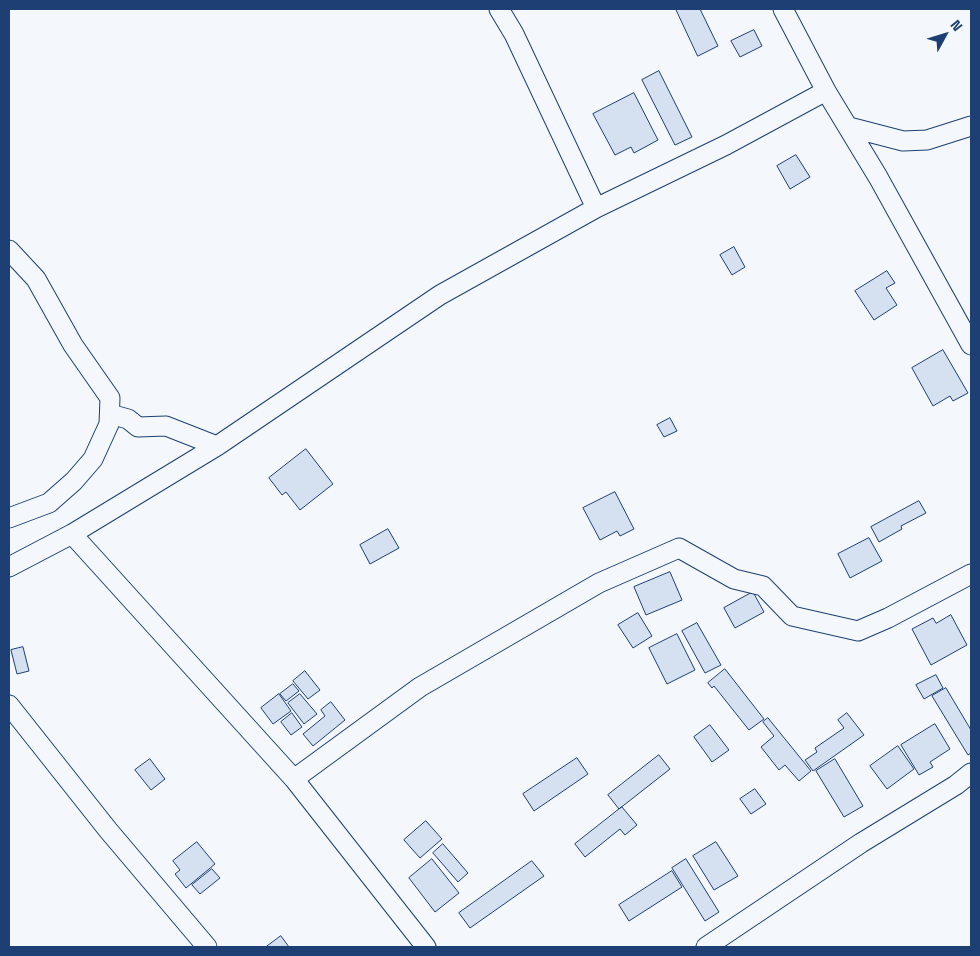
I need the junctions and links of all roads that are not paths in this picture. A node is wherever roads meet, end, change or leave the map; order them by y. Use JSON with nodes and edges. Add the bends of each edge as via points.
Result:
{"nodes":[{"id":1,"x":499,"y":9,"type":"edge"},
{"id":2,"x":782,"y":9,"type":"edge"},
{"id":3,"x":826,"y":91,"type":"junction"},
{"id":4,"x":971,"y":126,"type":"edge"},
{"id":5,"x":849,"y":127,"type":"junction"},
{"id":6,"x":596,"y":208,"type":"junction"},
{"id":7,"x":9,"y":250,"type":"edge"},
{"id":8,"x":971,"y":345,"type":"edge"},
{"id":9,"x":110,"y":414,"type":"junction"},
{"id":10,"x":217,"y":446,"type":"junction"},
{"id":11,"x":9,"y":518,"type":"edge"},
{"id":12,"x":72,"y":534,"type":"junction"},
{"id":13,"x":9,"y":567,"type":"edge"},
{"id":14,"x":971,"y":574,"type":"edge"},
{"id":15,"x":9,"y":705,"type":"edge"},
{"id":16,"x":971,"y":773,"type":"edge"},
{"id":17,"x":294,"y":779,"type":"junction"},
{"id":18,"x":207,"y":947,"type":"edge"},
{"id":19,"x":426,"y":947,"type":"edge"},
{"id":20,"x":706,"y":947,"type":"edge"}],
"edges":[{"from":1,"to":6,"type":"street","via":[[514,34]]},
{"from":2,"to":3,"type":"street"},
{"from":3,"to":5,"type":"street"},
{"from":3,"to":6,"type":"street","via":[[726,145]]},
{"from":4,"to":5,"type":"street","via":[[927,140],[903,141]]},
{"from":5,"to":8,"type":"street"},
{"from":6,"to":10,"type":"street","via":[[440,296]]},
{"from":7,"to":9,"type":"street","via":[[36,279],[73,345],[110,398]]},
{"from":9,"to":10,"type":"street","via":[[128,419],[138,427],[166,426]]},
{"from":9,"to":11,"type":"street","via":[[94,459],[74,481],[49,503]]},
{"from":10,"to":12,"type":"street"},
{"from":12,"to":13,"type":"street"},
{"from":12,"to":17,"type":"street"},
{"from":14,"to":17,"type":"street","via":[[858,631],[792,616],[763,586],[734,579],[678,548],[599,583],[420,687]]},
{"from":15,"to":18,"type":"street","via":[[108,830]]},
{"from":16,"to":20,"type":"street"},
{"from":17,"to":19,"type":"street"}]}
